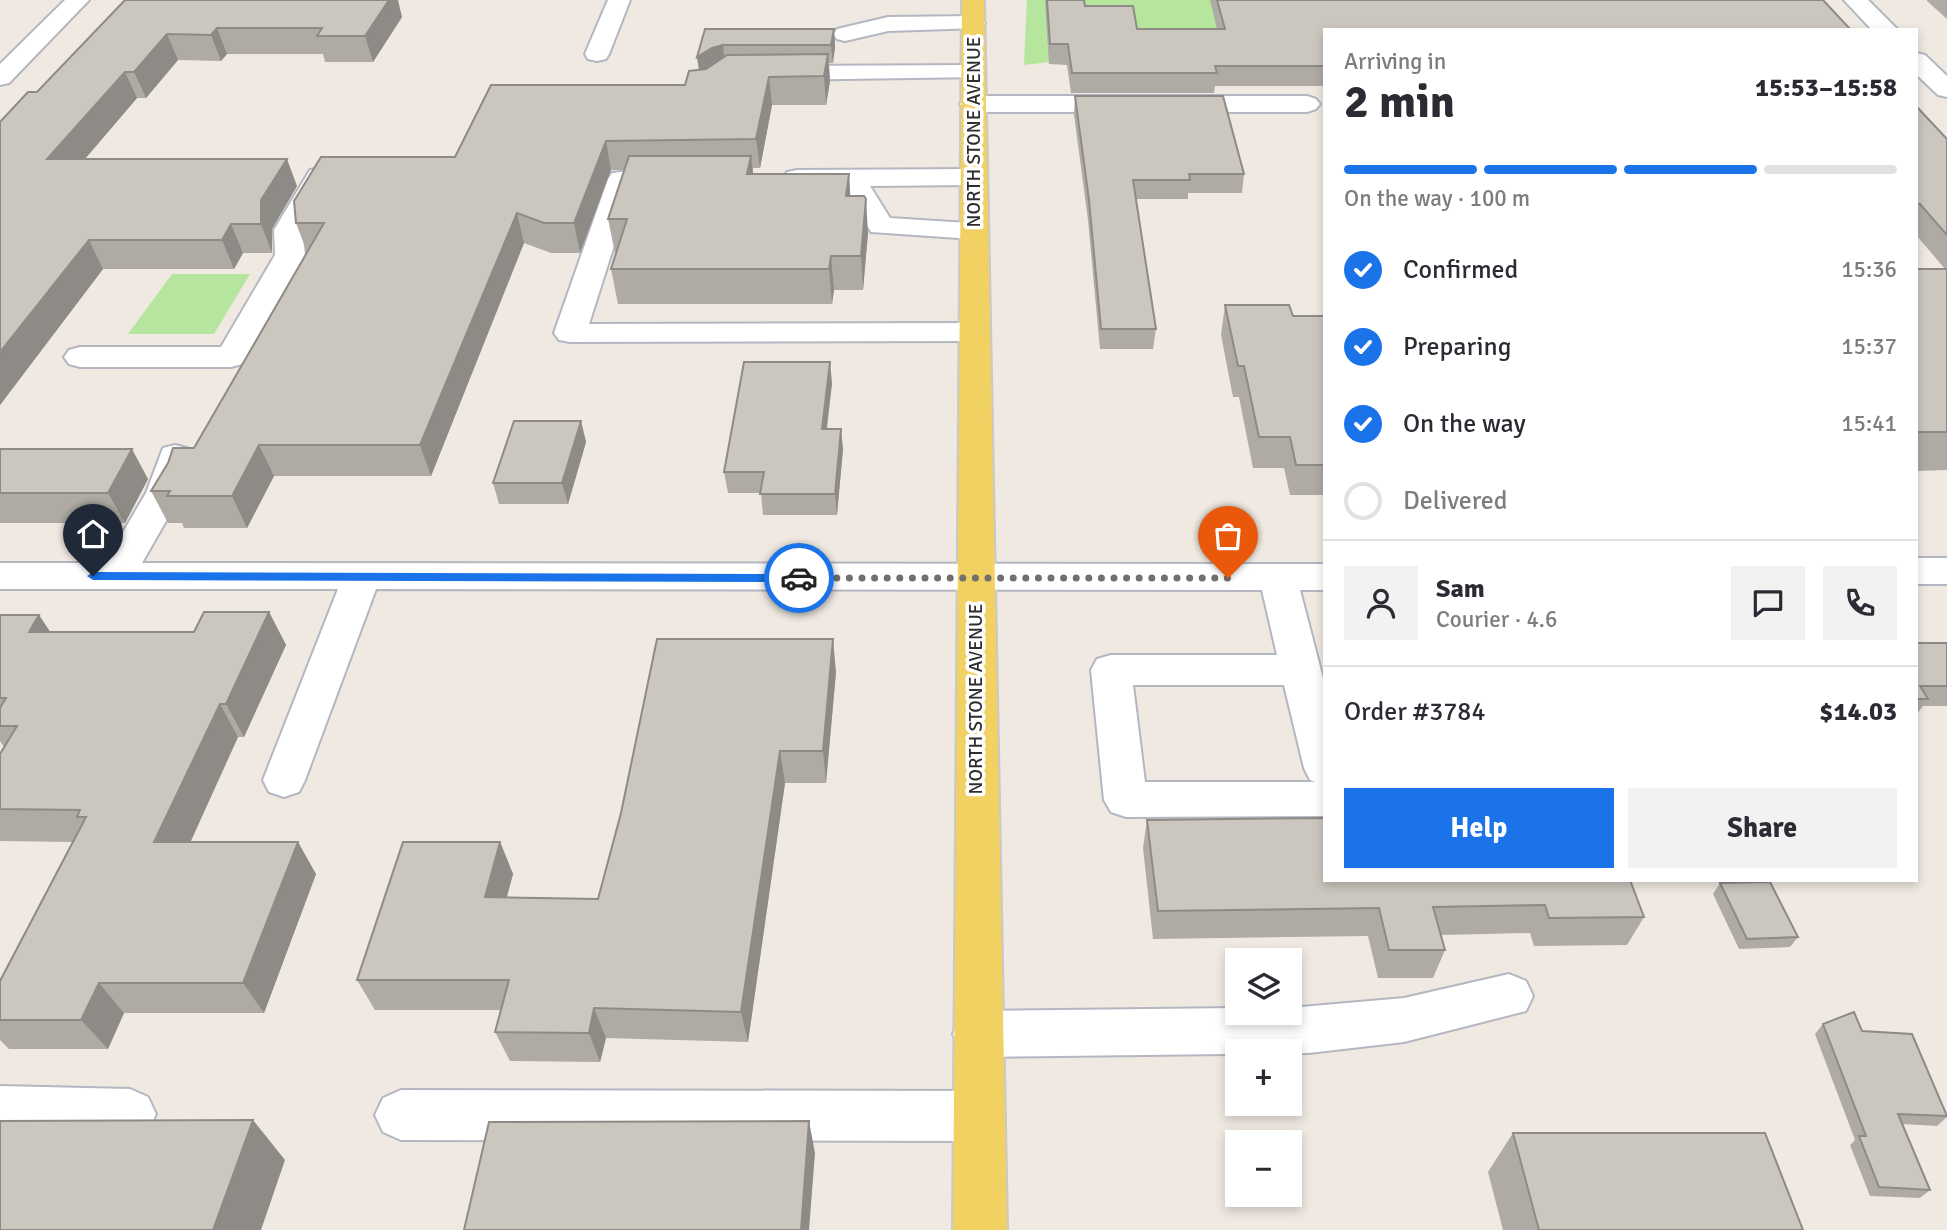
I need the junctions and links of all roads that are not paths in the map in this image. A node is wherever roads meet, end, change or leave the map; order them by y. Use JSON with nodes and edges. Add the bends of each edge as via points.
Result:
{"nodes":[{"id":1,"x":78,"y":0,"type":"edge"},
{"id":2,"x":619,"y":0,"type":"edge"},
{"id":3,"x":1855,"y":0,"type":"edge"},
{"id":4,"x":973,"y":12,"type":"edge"},
{"id":5,"x":1884,"y":28,"type":"edge"},
{"id":6,"x":845,"y":34,"type":"dead end"},
{"id":7,"x":597,"y":54,"type":"dead end"},
{"id":8,"x":1918,"y":63,"type":"edge"},
{"id":9,"x":752,"y":73,"type":"edge"},
{"id":10,"x":0,"y":78,"type":"edge"},
{"id":11,"x":973,"y":88,"type":"junction"},
{"id":12,"x":1940,"y":99,"type":"edge"},
{"id":13,"x":1307,"y":104,"type":"dead end"},
{"id":14,"x":320,"y":176,"type":"edge"},
{"id":15,"x":973,"y":177,"type":"junction"},
{"id":16,"x":771,"y":178,"type":"edge"},
{"id":17,"x":851,"y":178,"type":"junction"},
{"id":18,"x":649,"y":179,"type":"edge"},
{"id":19,"x":973,"y":230,"type":"junction"},
{"id":20,"x":973,"y":332,"type":"junction"},
{"id":21,"x":80,"y":357,"type":"dead end"},
{"id":22,"x":177,"y":451,"type":"edge"},
{"id":23,"x":1918,"y":571,"type":"edge"},
{"id":24,"x":1947,"y":571,"type":"edge"},
{"id":25,"x":0,"y":576,"type":"edge"},
{"id":26,"x":116,"y":576,"type":"junction"},
{"id":27,"x":362,"y":577,"type":"junction"},
{"id":28,"x":1323,"y":577,"type":"edge"},
{"id":29,"x":975,"y":578,"type":"junction"},
{"id":30,"x":1278,"y":578,"type":"junction"},
{"id":31,"x":1300,"y":670,"type":"junction"},
{"id":32,"x":1323,"y":760,"type":"edge"},
{"id":33,"x":284,"y":780,"type":"dead end"},
{"id":34,"x":1323,"y":799,"type":"edge"},
{"id":35,"x":1509,"y":996,"type":"dead end"},
{"id":36,"x":978,"y":1034,"type":"junction"},
{"id":37,"x":0,"y":1111,"type":"edge"},
{"id":38,"x":130,"y":1114,"type":"dead end"},
{"id":39,"x":401,"y":1115,"type":"dead end"},
{"id":40,"x":979,"y":1116,"type":"junction"},
{"id":41,"x":980,"y":1230,"type":"edge"}],
"edges":[{"from":1,"to":10,"type":"street"},
{"from":2,"to":7,"type":"street"},
{"from":3,"to":5,"type":"street"},
{"from":4,"to":6,"type":"street"},
{"from":4,"to":11,"type":"main road","name":"NORTH STONE AVENUE"},
{"from":8,"to":12,"type":"street"},
{"from":9,"to":11,"type":"street"},
{"from":11,"to":13,"type":"street"},
{"from":11,"to":15,"type":"main road","name":"NORTH STONE AVENUE"},
{"from":14,"to":21,"type":"street","via":[[288,230],[290,255],[231,357]]},
{"from":15,"to":17,"type":"street"},
{"from":15,"to":19,"type":"main road","name":"NORTH STONE AVENUE"},
{"from":16,"to":17,"type":"street"},
{"from":17,"to":19,"type":"street","via":[[881,226]]},
{"from":18,"to":20,"type":"street","via":[[622,179],[570,333]]},
{"from":19,"to":20,"type":"main road","name":"NORTH STONE AVENUE"},
{"from":20,"to":29,"type":"main road","name":"NORTH STONE AVENUE"},
{"from":22,"to":26,"type":"street","via":[[164,494]]},
{"from":23,"to":24,"type":"street"},
{"from":25,"to":26,"type":"street"},
{"from":26,"to":27,"type":"street"},
{"from":27,"to":29,"type":"street"},
{"from":27,"to":33,"type":"street"},
{"from":28,"to":30,"type":"street"},
{"from":29,"to":30,"type":"street"},
{"from":29,"to":36,"type":"main road","name":"NORTH STONE AVENUE"},
{"from":30,"to":31,"type":"street"},
{"from":31,"to":32,"type":"street"},
{"from":31,"to":34,"type":"street","via":[[1111,670],[1126,800]]},
{"from":35,"to":36,"type":"street","via":[[1404,1020],[1309,1030]]},
{"from":36,"to":40,"type":"main road","name":"NORTH STONE AVENUE"},
{"from":37,"to":38,"type":"street"},
{"from":39,"to":40,"type":"street"},
{"from":40,"to":41,"type":"main road","name":"NORTH STONE AVENUE"}]}
